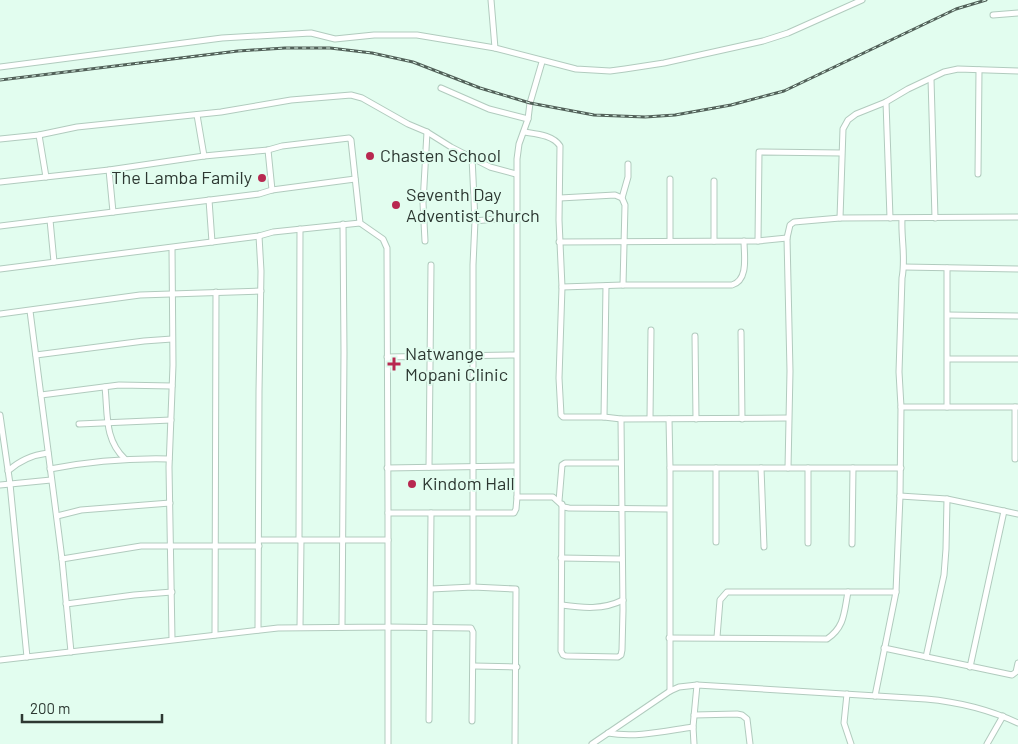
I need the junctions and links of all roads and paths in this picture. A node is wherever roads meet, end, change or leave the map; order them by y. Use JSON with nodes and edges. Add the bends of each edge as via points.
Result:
{"nodes":[{"id":1,"x":491,"y":0,"type":"edge"},
{"id":2,"x":862,"y":0,"type":"edge"},
{"id":3,"x":1018,"y":13,"type":"edge"},
{"id":4,"x":993,"y":15,"type":"dead end"},
{"id":5,"x":494,"y":48,"type":"junction"},
{"id":6,"x":542,"y":62,"type":"junction"},
{"id":7,"x":0,"y":67,"type":"edge"},
{"id":8,"x":979,"y":70,"type":"junction"},
{"id":9,"x":1018,"y":71,"type":"edge"},
{"id":10,"x":932,"y":79,"type":"junction"},
{"id":11,"x":441,"y":88,"type":"dead end"},
{"id":12,"x":886,"y":102,"type":"junction"},
{"id":13,"x":197,"y":115,"type":"junction"},
{"id":14,"x":528,"y":119,"type":"junction"},
{"id":15,"x":427,"y":132,"type":"junction"},
{"id":16,"x":524,"y":132,"type":"junction"},
{"id":17,"x":39,"y":135,"type":"junction"},
{"id":18,"x":0,"y":139,"type":"edge"},
{"id":19,"x":268,"y":150,"type":"junction"},
{"id":20,"x":841,"y":153,"type":"junction"},
{"id":21,"x":204,"y":156,"type":"junction"},
{"id":22,"x":472,"y":157,"type":"junction"},
{"id":23,"x":628,"y":164,"type":"dead end"},
{"id":24,"x":109,"y":170,"type":"junction"},
{"id":25,"x":516,"y":174,"type":"junction"},
{"id":26,"x":978,"y":174,"type":"dead end"},
{"id":27,"x":46,"y":177,"type":"junction"},
{"id":28,"x":670,"y":179,"type":"dead end"},
{"id":29,"x":355,"y":180,"type":"junction"},
{"id":30,"x":714,"y":181,"type":"dead end"},
{"id":31,"x":0,"y":182,"type":"edge"},
{"id":32,"x":272,"y":190,"type":"junction"},
{"id":33,"x":560,"y":198,"type":"junction"},
{"id":34,"x":622,"y":198,"type":"junction"},
{"id":35,"x":209,"y":200,"type":"junction"},
{"id":36,"x":113,"y":212,"type":"junction"},
{"id":37,"x":516,"y":217,"type":"junction"},
{"id":38,"x":1018,"y":217,"type":"edge"},
{"id":39,"x":840,"y":218,"type":"junction"},
{"id":40,"x":890,"y":218,"type":"junction"},
{"id":41,"x":902,"y":218,"type":"junction"},
{"id":42,"x":935,"y":218,"type":"junction"},
{"id":43,"x":50,"y":220,"type":"junction"},
{"id":44,"x":475,"y":220,"type":"junction"},
{"id":45,"x":360,"y":223,"type":"junction"},
{"id":46,"x":343,"y":224,"type":"junction"},
{"id":47,"x":0,"y":226,"type":"edge"},
{"id":48,"x":300,"y":229,"type":"junction"},
{"id":49,"x":259,"y":236,"type":"junction"},
{"id":50,"x":787,"y":238,"type":"junction"},
{"id":51,"x":670,"y":240,"type":"junction"},
{"id":52,"x":714,"y":240,"type":"junction"},
{"id":53,"x":425,"y":241,"type":"dead end"},
{"id":54,"x":744,"y":241,"type":"junction"},
{"id":55,"x":758,"y":241,"type":"junction"},
{"id":56,"x":212,"y":242,"type":"junction"},
{"id":57,"x":560,"y":242,"type":"junction"},
{"id":58,"x":624,"y":242,"type":"junction"},
{"id":59,"x":172,"y":248,"type":"junction"},
{"id":60,"x":54,"y":262,"type":"junction"},
{"id":61,"x":431,"y":265,"type":"dead end"},
{"id":62,"x":904,"y":267,"type":"junction"},
{"id":63,"x":947,"y":268,"type":"junction"},
{"id":64,"x":0,"y":269,"type":"edge"},
{"id":65,"x":1018,"y":269,"type":"edge"},
{"id":66,"x":623,"y":285,"type":"junction"},
{"id":67,"x":606,"y":286,"type":"junction"},
{"id":68,"x":562,"y":287,"type":"junction"},
{"id":69,"x":216,"y":292,"type":"junction"},
{"id":70,"x":261,"y":292,"type":"junction"},
{"id":71,"x":172,"y":293,"type":"junction"},
{"id":72,"x":30,"y":311,"type":"junction"},
{"id":73,"x":0,"y":314,"type":"edge"},
{"id":74,"x":948,"y":315,"type":"junction"},
{"id":75,"x":1018,"y":316,"type":"edge"},
{"id":76,"x":651,"y":330,"type":"dead end"},
{"id":77,"x":741,"y":332,"type":"dead end"},
{"id":78,"x":696,"y":336,"type":"dead end"},
{"id":79,"x":172,"y":339,"type":"junction"},
{"id":80,"x":36,"y":354,"type":"junction"},
{"id":81,"x":516,"y":355,"type":"junction"},
{"id":82,"x":430,"y":356,"type":"junction"},
{"id":83,"x":387,"y":357,"type":"junction"},
{"id":84,"x":473,"y":357,"type":"junction"},
{"id":85,"x":948,"y":359,"type":"junction"},
{"id":86,"x":1018,"y":360,"type":"edge"},
{"id":87,"x":172,"y":386,"type":"junction"},
{"id":88,"x":105,"y":387,"type":"junction"},
{"id":89,"x":41,"y":395,"type":"junction"},
{"id":90,"x":901,"y":407,"type":"junction"},
{"id":91,"x":947,"y":407,"type":"junction"},
{"id":92,"x":1016,"y":407,"type":"edge"},
{"id":93,"x":0,"y":415,"type":"edge"},
{"id":94,"x":604,"y":417,"type":"junction"},
{"id":95,"x":650,"y":418,"type":"junction"},
{"id":96,"x":788,"y":418,"type":"junction"},
{"id":97,"x":621,"y":419,"type":"junction"},
{"id":98,"x":669,"y":419,"type":"junction"},
{"id":99,"x":696,"y":419,"type":"junction"},
{"id":100,"x":742,"y":419,"type":"junction"},
{"id":101,"x":170,"y":420,"type":"junction"},
{"id":102,"x":108,"y":423,"type":"junction"},
{"id":103,"x":79,"y":424,"type":"dead end"},
{"id":104,"x":48,"y":453,"type":"junction"},
{"id":105,"x":125,"y":459,"type":"junction"},
{"id":106,"x":169,"y":459,"type":"junction"},
{"id":107,"x":1015,"y":459,"type":"dead end"},
{"id":108,"x":620,"y":463,"type":"junction"},
{"id":109,"x":516,"y":466,"type":"junction"},
{"id":110,"x":429,"y":467,"type":"junction"},
{"id":111,"x":473,"y":467,"type":"junction"},
{"id":112,"x":387,"y":468,"type":"junction"},
{"id":113,"x":670,"y":468,"type":"junction"},
{"id":114,"x":716,"y":468,"type":"junction"},
{"id":115,"x":761,"y":468,"type":"junction"},
{"id":116,"x":788,"y":468,"type":"junction"},
{"id":117,"x":808,"y":468,"type":"junction"},
{"id":118,"x":852,"y":468,"type":"junction"},
{"id":119,"x":900,"y":468,"type":"junction"},
{"id":120,"x":50,"y":470,"type":"junction"},
{"id":121,"x":8,"y":471,"type":"junction"},
{"id":122,"x":51,"y":480,"type":"junction"},
{"id":123,"x":10,"y":484,"type":"junction"},
{"id":124,"x":0,"y":485,"type":"edge"},
{"id":125,"x":900,"y":496,"type":"junction"},
{"id":126,"x":517,"y":497,"type":"junction"},
{"id":127,"x":947,"y":499,"type":"junction"},
{"id":128,"x":560,"y":502,"type":"junction"},
{"id":129,"x":170,"y":503,"type":"junction"},
{"id":130,"x":622,"y":509,"type":"junction"},
{"id":131,"x":669,"y":509,"type":"junction"},
{"id":132,"x":1004,"y":511,"type":"junction"},
{"id":133,"x":431,"y":513,"type":"junction"},
{"id":134,"x":388,"y":514,"type":"junction"},
{"id":135,"x":473,"y":514,"type":"junction"},
{"id":136,"x":1018,"y":514,"type":"edge"},
{"id":137,"x":57,"y":516,"type":"junction"},
{"id":138,"x":344,"y":539,"type":"junction"},
{"id":139,"x":300,"y":540,"type":"junction"},
{"id":140,"x":388,"y":540,"type":"junction"},
{"id":141,"x":716,"y":542,"type":"dead end"},
{"id":142,"x":259,"y":543,"type":"junction"},
{"id":143,"x":808,"y":543,"type":"dead end"},
{"id":144,"x":852,"y":544,"type":"dead end"},
{"id":145,"x":215,"y":546,"type":"junction"},
{"id":146,"x":764,"y":546,"type":"dead end"},
{"id":147,"x":171,"y":547,"type":"junction"},
{"id":148,"x":561,"y":558,"type":"junction"},
{"id":149,"x":62,"y":559,"type":"junction"},
{"id":150,"x":622,"y":559,"type":"junction"},
{"id":151,"x":473,"y":587,"type":"junction"},
{"id":152,"x":431,"y":589,"type":"junction"},
{"id":153,"x":172,"y":592,"type":"junction"},
{"id":154,"x":848,"y":592,"type":"junction"},
{"id":155,"x":896,"y":592,"type":"junction"},
{"id":156,"x":623,"y":600,"type":"junction"},
{"id":157,"x":66,"y":604,"type":"junction"},
{"id":158,"x":562,"y":605,"type":"junction"},
{"id":159,"x":342,"y":626,"type":"junction"},
{"id":160,"x":300,"y":627,"type":"junction"},
{"id":161,"x":388,"y":627,"type":"junction"},
{"id":162,"x":430,"y":627,"type":"junction"},
{"id":163,"x":258,"y":630,"type":"junction"},
{"id":164,"x":215,"y":635,"type":"junction"},
{"id":165,"x":717,"y":637,"type":"junction"},
{"id":166,"x":669,"y":638,"type":"junction"},
{"id":167,"x":172,"y":639,"type":"junction"},
{"id":168,"x":884,"y":648,"type":"junction"},
{"id":169,"x":71,"y":652,"type":"junction"},
{"id":170,"x":27,"y":657,"type":"junction"},
{"id":171,"x":926,"y":657,"type":"junction"},
{"id":172,"x":0,"y":660,"type":"edge"},
{"id":173,"x":1018,"y":663,"type":"edge"},
{"id":174,"x":474,"y":666,"type":"junction"},
{"id":175,"x":517,"y":667,"type":"junction"},
{"id":176,"x":970,"y":667,"type":"junction"},
{"id":177,"x":697,"y":686,"type":"junction"},
{"id":178,"x":670,"y":691,"type":"junction"},
{"id":179,"x":847,"y":694,"type":"junction"},
{"id":180,"x":875,"y":696,"type":"junction"},
{"id":181,"x":694,"y":715,"type":"junction"},
{"id":182,"x":1003,"y":716,"type":"junction"},
{"id":183,"x":429,"y":720,"type":"dead end"},
{"id":184,"x":472,"y":721,"type":"dead end"},
{"id":185,"x":1018,"y":722,"type":"edge"},
{"id":186,"x":693,"y":727,"type":"junction"},
{"id":187,"x":608,"y":733,"type":"junction"},
{"id":188,"x":388,"y":744,"type":"edge"},
{"id":189,"x":515,"y":744,"type":"edge"},
{"id":190,"x":592,"y":744,"type":"edge"},
{"id":191,"x":694,"y":744,"type":"edge"},
{"id":192,"x":750,"y":744,"type":"edge"},
{"id":193,"x":851,"y":744,"type":"edge"},
{"id":194,"x":986,"y":744,"type":"edge"}],
"edges":[{"from":1,"to":5,"type":"street"},
{"from":2,"to":6,"type":"street","via":[[763,41],[664,63],[610,71]]},
{"from":3,"to":4,"type":"street"},
{"from":5,"to":6,"type":"street"},
{"from":5,"to":7,"type":"street","via":[[417,35],[335,39],[312,33],[222,38]]},
{"from":6,"to":14,"type":"street"},
{"from":8,"to":9,"type":"street"},
{"from":8,"to":10,"type":"street","via":[[951,70]]},
{"from":8,"to":26,"type":"street"},
{"from":10,"to":12,"type":"street"},
{"from":10,"to":42,"type":"street"},
{"from":11,"to":14,"type":"street","via":[[489,109]]},
{"from":12,"to":20,"type":"street","via":[[848,120],[843,129]]},
{"from":12,"to":40,"type":"street"},
{"from":13,"to":15,"type":"street","via":[[291,100],[351,95]]},
{"from":13,"to":17,"type":"street","via":[[77,127]]},
{"from":13,"to":21,"type":"street"},
{"from":14,"to":16,"type":"street"},
{"from":15,"to":22,"type":"street"},
{"from":15,"to":53,"type":"street","via":[[422,203]]},
{"from":16,"to":25,"type":"street","via":[[519,144]]},
{"from":16,"to":33,"type":"street","via":[[558,142]]},
{"from":17,"to":18,"type":"street"},
{"from":17,"to":27,"type":"street"},
{"from":19,"to":21,"type":"street"},
{"from":19,"to":29,"type":"street","via":[[349,138]]},
{"from":19,"to":32,"type":"street"},
{"from":20,"to":39,"type":"street"},
{"from":20,"to":55,"type":"street","via":[[759,152]]},
{"from":21,"to":24,"type":"street"},
{"from":22,"to":25,"type":"street","via":[[490,167]]},
{"from":22,"to":44,"type":"street"},
{"from":23,"to":34,"type":"street"},
{"from":24,"to":27,"type":"street"},
{"from":24,"to":36,"type":"street"},
{"from":25,"to":37,"type":"street"},
{"from":27,"to":31,"type":"street"},
{"from":28,"to":51,"type":"street"},
{"from":29,"to":32,"type":"street"},
{"from":29,"to":45,"type":"street"},
{"from":30,"to":52,"type":"street"},
{"from":32,"to":35,"type":"street"},
{"from":33,"to":34,"type":"street","via":[[615,195]]},
{"from":33,"to":57,"type":"street"},
{"from":34,"to":58,"type":"street","via":[[625,205]]},
{"from":35,"to":36,"type":"street"},
{"from":35,"to":56,"type":"street"},
{"from":36,"to":43,"type":"street"},
{"from":37,"to":44,"type":"street"},
{"from":37,"to":81,"type":"street"},
{"from":38,"to":42,"type":"street"},
{"from":39,"to":40,"type":"street"},
{"from":39,"to":50,"type":"street","via":[[794,222]]},
{"from":40,"to":41,"type":"street"},
{"from":41,"to":42,"type":"street"},
{"from":41,"to":62,"type":"street"},
{"from":43,"to":47,"type":"street"},
{"from":43,"to":60,"type":"street"},
{"from":44,"to":84,"type":"street"},
{"from":45,"to":46,"type":"street"},
{"from":45,"to":83,"type":"street","via":[[383,239],[388,248]]},
{"from":46,"to":48,"type":"street"},
{"from":46,"to":138,"type":"street"},
{"from":48,"to":49,"type":"street"},
{"from":48,"to":139,"type":"street"},
{"from":49,"to":56,"type":"street"},
{"from":49,"to":70,"type":"street"},
{"from":50,"to":55,"type":"street"},
{"from":50,"to":96,"type":"street"},
{"from":51,"to":52,"type":"street"},
{"from":51,"to":58,"type":"street"},
{"from":52,"to":54,"type":"street"},
{"from":54,"to":55,"type":"street"},
{"from":54,"to":66,"type":"street","via":[[743,277],[739,283]]},
{"from":56,"to":59,"type":"street"},
{"from":57,"to":58,"type":"street"},
{"from":57,"to":68,"type":"street"},
{"from":58,"to":66,"type":"street"},
{"from":59,"to":60,"type":"street"},
{"from":59,"to":71,"type":"street"},
{"from":60,"to":64,"type":"street"},
{"from":61,"to":82,"type":"street"},
{"from":62,"to":63,"type":"street"},
{"from":62,"to":90,"type":"street"},
{"from":63,"to":65,"type":"street"},
{"from":63,"to":74,"type":"street"},
{"from":66,"to":67,"type":"street"},
{"from":67,"to":68,"type":"street"},
{"from":67,"to":94,"type":"street"},
{"from":68,"to":94,"type":"street","via":[[561,415],[566,418]]},
{"from":69,"to":70,"type":"street"},
{"from":69,"to":71,"type":"street"},
{"from":69,"to":145,"type":"street"},
{"from":70,"to":142,"type":"street"},
{"from":71,"to":72,"type":"street"},
{"from":71,"to":79,"type":"street"},
{"from":72,"to":73,"type":"street"},
{"from":72,"to":80,"type":"street"},
{"from":74,"to":75,"type":"street"},
{"from":74,"to":85,"type":"street"},
{"from":76,"to":95,"type":"street"},
{"from":77,"to":100,"type":"street"},
{"from":78,"to":99,"type":"street"},
{"from":79,"to":80,"type":"street"},
{"from":79,"to":87,"type":"street"},
{"from":80,"to":89,"type":"street"},
{"from":81,"to":84,"type":"street"},
{"from":81,"to":109,"type":"street"},
{"from":82,"to":83,"type":"street"},
{"from":82,"to":84,"type":"street"},
{"from":82,"to":110,"type":"street"},
{"from":83,"to":112,"type":"street"},
{"from":84,"to":111,"type":"street"},
{"from":85,"to":86,"type":"street"},
{"from":85,"to":91,"type":"street"},
{"from":87,"to":88,"type":"street"},
{"from":87,"to":101,"type":"street"},
{"from":88,"to":89,"type":"street"},
{"from":88,"to":102,"type":"street"},
{"from":89,"to":104,"type":"street"},
{"from":90,"to":91,"type":"street"},
{"from":90,"to":119,"type":"street"},
{"from":91,"to":92,"type":"street"},
{"from":92,"to":107,"type":"street"},
{"from":93,"to":121,"type":"street"},
{"from":94,"to":97,"type":"street"},
{"from":95,"to":97,"type":"street"},
{"from":95,"to":98,"type":"street"},
{"from":96,"to":100,"type":"street"},
{"from":96,"to":116,"type":"street"},
{"from":97,"to":108,"type":"street"},
{"from":98,"to":99,"type":"street"},
{"from":98,"to":113,"type":"street"},
{"from":99,"to":100,"type":"street"},
{"from":101,"to":102,"type":"street"},
{"from":101,"to":106,"type":"street"},
{"from":102,"to":103,"type":"street"},
{"from":102,"to":105,"type":"street","via":[[113,446]]},
{"from":104,"to":120,"type":"street"},
{"from":104,"to":121,"type":"street","via":[[23,459]]},
{"from":105,"to":106,"type":"street"},
{"from":105,"to":120,"type":"street","via":[[94,461]]},
{"from":106,"to":129,"type":"street"},
{"from":108,"to":128,"type":"street","via":[[565,463],[562,465]]},
{"from":108,"to":130,"type":"street"},
{"from":109,"to":111,"type":"street"},
{"from":109,"to":126,"type":"street"},
{"from":110,"to":111,"type":"street"},
{"from":110,"to":112,"type":"street"},
{"from":111,"to":135,"type":"street"},
{"from":112,"to":134,"type":"street"},
{"from":113,"to":114,"type":"street"},
{"from":113,"to":131,"type":"street"},
{"from":114,"to":115,"type":"street"},
{"from":114,"to":141,"type":"street"},
{"from":115,"to":116,"type":"street"},
{"from":115,"to":146,"type":"street"},
{"from":116,"to":117,"type":"street"},
{"from":117,"to":118,"type":"street"},
{"from":117,"to":143,"type":"street"},
{"from":118,"to":119,"type":"street"},
{"from":118,"to":144,"type":"street"},
{"from":119,"to":125,"type":"street"},
{"from":120,"to":122,"type":"street"},
{"from":121,"to":123,"type":"street"},
{"from":122,"to":123,"type":"street"},
{"from":122,"to":137,"type":"street"},
{"from":123,"to":124,"type":"street"},
{"from":123,"to":170,"type":"street"},
{"from":125,"to":127,"type":"street"},
{"from":125,"to":155,"type":"street"},
{"from":126,"to":128,"type":"street","via":[[553,497]]},
{"from":126,"to":135,"type":"street","via":[[514,513]]},
{"from":127,"to":132,"type":"street"},
{"from":127,"to":171,"type":"street","via":[[944,575]]},
{"from":128,"to":130,"type":"street","via":[[569,508]]},
{"from":128,"to":148,"type":"street"},
{"from":129,"to":137,"type":"street","via":[[81,510]]},
{"from":129,"to":147,"type":"street"},
{"from":130,"to":131,"type":"street"},
{"from":130,"to":150,"type":"street"},
{"from":131,"to":166,"type":"street"},
{"from":132,"to":136,"type":"street"},
{"from":132,"to":176,"type":"street"},
{"from":133,"to":134,"type":"street"},
{"from":133,"to":135,"type":"street"},
{"from":133,"to":152,"type":"street"},
{"from":134,"to":140,"type":"street"},
{"from":135,"to":151,"type":"street"},
{"from":137,"to":149,"type":"street"},
{"from":138,"to":139,"type":"street"},
{"from":138,"to":140,"type":"street"},
{"from":138,"to":159,"type":"street"},
{"from":139,"to":142,"type":"street"},
{"from":139,"to":160,"type":"street"},
{"from":140,"to":161,"type":"street"},
{"from":142,"to":145,"type":"street"},
{"from":142,"to":163,"type":"street"},
{"from":145,"to":147,"type":"street"},
{"from":145,"to":164,"type":"street"},
{"from":147,"to":149,"type":"street","via":[[126,548]]},
{"from":147,"to":153,"type":"street"},
{"from":148,"to":150,"type":"street"},
{"from":148,"to":158,"type":"street"},
{"from":149,"to":157,"type":"street"},
{"from":150,"to":156,"type":"street"},
{"from":151,"to":152,"type":"street"},
{"from":151,"to":175,"type":"street","via":[[516,589]]},
{"from":152,"to":162,"type":"street"},
{"from":153,"to":157,"type":"street"},
{"from":153,"to":167,"type":"street"},
{"from":154,"to":155,"type":"street"},
{"from":154,"to":165,"type":"street","via":[[842,625],[827,639]]},
{"from":154,"to":165,"type":"street","via":[[727,592],[720,600]]},
{"from":155,"to":168,"type":"street"},
{"from":156,"to":158,"type":"street","via":[[607,607]]},
{"from":156,"to":158,"type":"street","via":[[622,650],[618,657],[563,655]]},
{"from":157,"to":169,"type":"street"},
{"from":159,"to":160,"type":"street"},
{"from":159,"to":161,"type":"street"},
{"from":160,"to":163,"type":"street"},
{"from":161,"to":162,"type":"street"},
{"from":161,"to":188,"type":"street"},
{"from":162,"to":174,"type":"street","via":[[471,628]]},
{"from":162,"to":183,"type":"street"},
{"from":163,"to":164,"type":"street"},
{"from":164,"to":167,"type":"street"},
{"from":165,"to":166,"type":"street"},
{"from":166,"to":178,"type":"street"},
{"from":167,"to":169,"type":"street"},
{"from":168,"to":171,"type":"street"},
{"from":168,"to":180,"type":"street"},
{"from":169,"to":170,"type":"street"},
{"from":170,"to":172,"type":"street"},
{"from":171,"to":176,"type":"street"},
{"from":173,"to":176,"type":"street","via":[[1012,675]]},
{"from":174,"to":175,"type":"street"},
{"from":174,"to":184,"type":"street"},
{"from":175,"to":189,"type":"street"},
{"from":177,"to":178,"type":"street"},
{"from":177,"to":179,"type":"street"},
{"from":177,"to":181,"type":"street"},
{"from":178,"to":187,"type":"street"},
{"from":179,"to":180,"type":"street"},
{"from":179,"to":193,"type":"street","via":[[844,723]]},
{"from":180,"to":182,"type":"street","via":[[956,702]]},
{"from":181,"to":186,"type":"street"},
{"from":181,"to":192,"type":"street","via":[[742,715],[747,719]]},
{"from":182,"to":185,"type":"street"},
{"from":182,"to":194,"type":"street"},
{"from":186,"to":187,"type":"street","via":[[650,733]]},
{"from":186,"to":191,"type":"street"},
{"from":187,"to":190,"type":"street"}]}
